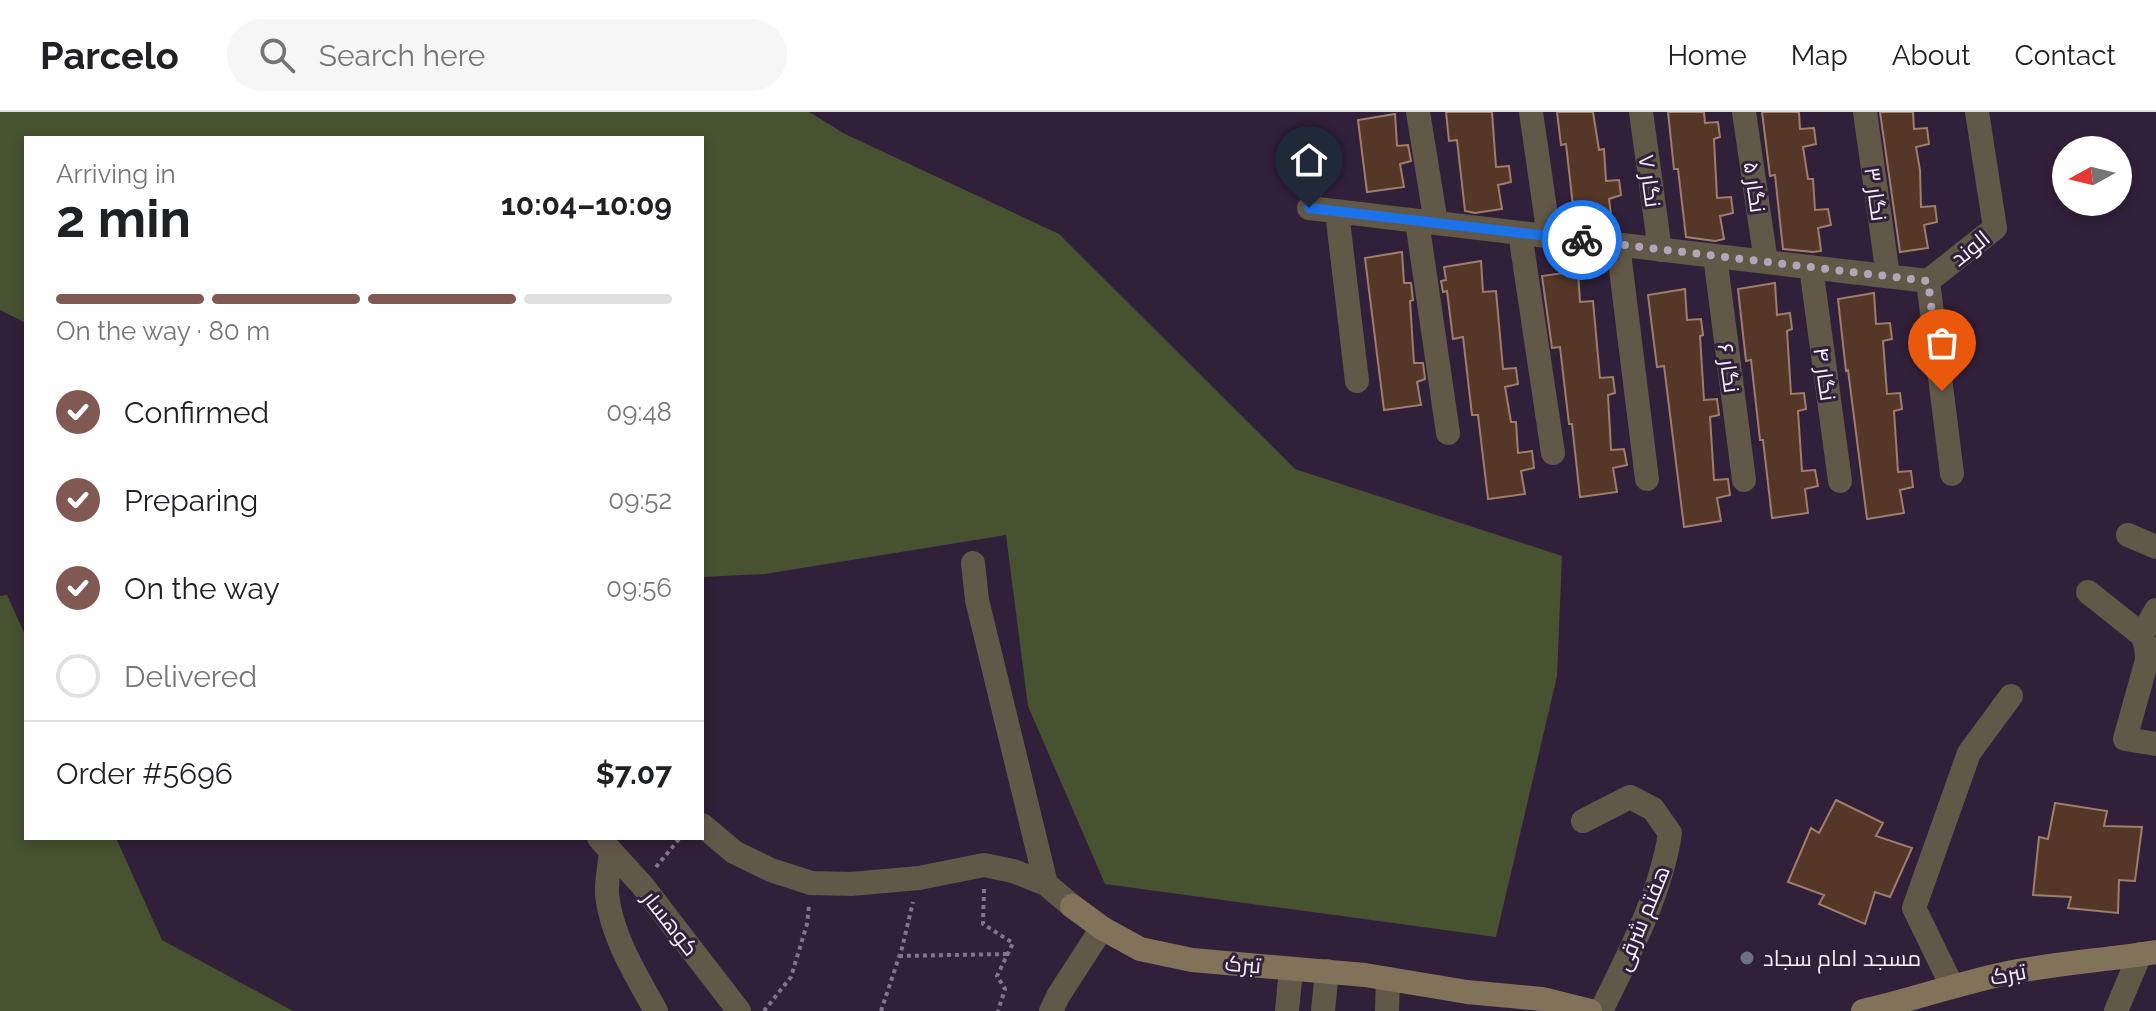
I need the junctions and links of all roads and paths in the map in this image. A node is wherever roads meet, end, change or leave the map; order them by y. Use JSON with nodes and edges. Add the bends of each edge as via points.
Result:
{"nodes":[{"id":1,"x":1418,"y":112,"type":"edge"},
{"id":2,"x":1531,"y":112,"type":"edge"},
{"id":3,"x":1641,"y":112,"type":"edge"},
{"id":4,"x":1744,"y":112,"type":"edge"},
{"id":5,"x":1865,"y":112,"type":"edge"},
{"id":6,"x":1977,"y":112,"type":"edge"},
{"id":7,"x":1309,"y":208,"type":"dead end"},
{"id":8,"x":1337,"y":212,"type":"junction"},
{"id":9,"x":1426,"y":222,"type":"junction"},
{"id":10,"x":1520,"y":233,"type":"junction"},
{"id":11,"x":1549,"y":237,"type":"junction"},
{"id":12,"x":1618,"y":245,"type":"junction"},
{"id":13,"x":1660,"y":250,"type":"junction"},
{"id":14,"x":1715,"y":256,"type":"junction"},
{"id":15,"x":1766,"y":262,"type":"junction"},
{"id":16,"x":1811,"y":267,"type":"junction"},
{"id":17,"x":1888,"y":276,"type":"junction"},
{"id":18,"x":1928,"y":281,"type":"junction"},
{"id":19,"x":1357,"y":381,"type":"dead end"},
{"id":20,"x":1448,"y":433,"type":"dead end"},
{"id":21,"x":1553,"y":453,"type":"dead end"},
{"id":22,"x":1952,"y":474,"type":"dead end"},
{"id":23,"x":1647,"y":479,"type":"dead end"},
{"id":24,"x":1744,"y":480,"type":"dead end"},
{"id":25,"x":1840,"y":481,"type":"dead end"},
{"id":26,"x":2128,"y":535,"type":"dead end"},
{"id":27,"x":2156,"y":547,"type":"edge"},
{"id":28,"x":973,"y":563,"type":"dead end"},
{"id":29,"x":2088,"y":592,"type":"dead end"},
{"id":30,"x":2156,"y":610,"type":"edge"},
{"id":31,"x":2142,"y":635,"type":"junction"},
{"id":32,"x":2011,"y":696,"type":"dead end"},
{"id":33,"x":2156,"y":744,"type":"edge"},
{"id":34,"x":1583,"y":821,"type":"dead end"},
{"id":35,"x":704,"y":827,"type":"edge"},
{"id":36,"x":678,"y":840,"type":"edge"},
{"id":37,"x":605,"y":844,"type":"edge"},
{"id":38,"x":984,"y":865,"type":"junction"},
{"id":39,"x":919,"y":878,"type":"junction"},
{"id":40,"x":811,"y":883,"type":"junction"},
{"id":41,"x":1046,"y":884,"type":"junction"},
{"id":42,"x":642,"y":885,"type":"junction"},
{"id":43,"x":1102,"y":928,"type":"junction"},
{"id":44,"x":2148,"y":953,"type":"edge"},
{"id":45,"x":1007,"y":954,"type":"junction"},
{"id":46,"x":899,"y":956,"type":"junction"},
{"id":47,"x":1291,"y":969,"type":"junction"},
{"id":48,"x":1327,"y":971,"type":"junction"},
{"id":49,"x":1388,"y":979,"type":"junction"},
{"id":50,"x":1952,"y":986,"type":"junction"},
{"id":51,"x":1540,"y":1005,"type":"edge"},
{"id":52,"x":1898,"y":1007,"type":"edge"},
{"id":53,"x":656,"y":1011,"type":"edge"},
{"id":54,"x":739,"y":1011,"type":"edge"},
{"id":55,"x":764,"y":1011,"type":"edge"},
{"id":56,"x":881,"y":1011,"type":"edge"},
{"id":57,"x":998,"y":1011,"type":"edge"},
{"id":58,"x":1051,"y":1011,"type":"edge"},
{"id":59,"x":1287,"y":1011,"type":"edge"},
{"id":60,"x":1323,"y":1011,"type":"edge"},
{"id":61,"x":1387,"y":1011,"type":"edge"},
{"id":62,"x":1590,"y":1011,"type":"edge"},
{"id":63,"x":1601,"y":1011,"type":"edge"},
{"id":64,"x":1863,"y":1011,"type":"edge"},
{"id":65,"x":2116,"y":1011,"type":"edge"}],
"edges":[{"from":1,"to":9,"type":"street"},
{"from":2,"to":11,"type":"street"},
{"from":3,"to":13,"type":"street","name":"نگار ۷"},
{"from":4,"to":15,"type":"street","name":"نگار ۵"},
{"from":5,"to":17,"type":"street","name":"نگار ۳"},
{"from":6,"to":18,"type":"street","name":"الوند","via":[[1995,228]]},
{"from":7,"to":8,"type":"street","name":"الوند"},
{"from":8,"to":9,"type":"street","name":"الوند"},
{"from":8,"to":19,"type":"street"},
{"from":9,"to":10,"type":"street","name":"الوند"},
{"from":9,"to":20,"type":"street"},
{"from":10,"to":11,"type":"street","name":"الوند"},
{"from":10,"to":21,"type":"street"},
{"from":11,"to":12,"type":"street","name":"الوند"},
{"from":12,"to":13,"type":"street","name":"الوند"},
{"from":12,"to":23,"type":"street"},
{"from":13,"to":14,"type":"street","name":"الوند"},
{"from":14,"to":15,"type":"street","name":"الوند"},
{"from":14,"to":24,"type":"street","name":"نگار ۶"},
{"from":15,"to":16,"type":"street","name":"الوند"},
{"from":16,"to":17,"type":"street","name":"الوند"},
{"from":16,"to":25,"type":"street","name":"نگار ۴"},
{"from":17,"to":18,"type":"street","name":"الوند"},
{"from":18,"to":22,"type":"street"},
{"from":26,"to":27,"type":"street"},
{"from":28,"to":41,"type":"street","via":[[977,600]]},
{"from":29,"to":31,"type":"street"},
{"from":30,"to":31,"type":"street"},
{"from":31,"to":33,"type":"street","via":[[2147,660],[2125,739]]},
{"from":32,"to":50,"type":"street","via":[[1969,753],[1914,908]]},
{"from":34,"to":63,"type":"street","name":"هفتم شرقی","via":[[1630,797],[1653,809],[1670,833],[1667,856],[1633,946]]},
{"from":35,"to":40,"type":"street","name":"تبرک","via":[[734,852]]},
{"from":36,"to":42,"type":"path"},
{"from":37,"to":42,"type":"street","name":"کوهسار"},
{"from":37,"to":53,"type":"street","via":[[614,928]]},
{"from":38,"to":39,"type":"street","name":"تبرک"},
{"from":38,"to":41,"type":"street","name":"تبرک"},
{"from":38,"to":45,"type":"path","via":[[983,924],[1013,943]]},
{"from":39,"to":40,"type":"street","name":"تبرک"},
{"from":39,"to":46,"type":"path"},
{"from":40,"to":55,"type":"path","via":[[807,924],[791,977]]},
{"from":41,"to":43,"type":"street","name":"تبرک"},
{"from":42,"to":54,"type":"street","name":"کوهسار"},
{"from":43,"to":47,"type":"street","name":"تبرک","via":[[1140,949],[1192,960]]},
{"from":43,"to":58,"type":"street"},
{"from":44,"to":50,"type":"street","name":"تبرک","via":[[2011,972]]},
{"from":44,"to":65,"type":"street"},
{"from":45,"to":46,"type":"path"},
{"from":45,"to":57,"type":"path","via":[[997,976],[1005,989]]},
{"from":46,"to":56,"type":"path"},
{"from":47,"to":48,"type":"street","name":"تبرک"},
{"from":47,"to":59,"type":"street"},
{"from":48,"to":49,"type":"street","name":"تبرک"},
{"from":48,"to":60,"type":"street"},
{"from":49,"to":51,"type":"street","name":"تبرک"},
{"from":49,"to":61,"type":"street"},
{"from":50,"to":52,"type":"street","name":"تبرک"},
{"from":51,"to":62,"type":"street","name":"تبرک"},
{"from":52,"to":64,"type":"street","name":"تبرک"}]}
